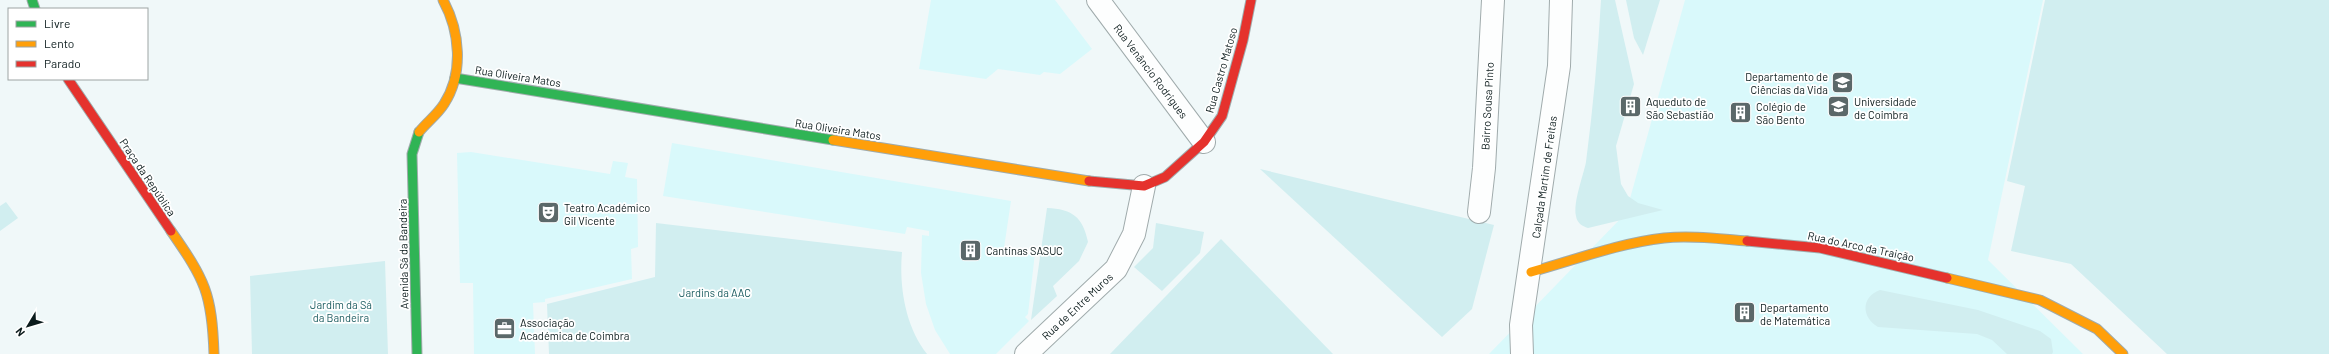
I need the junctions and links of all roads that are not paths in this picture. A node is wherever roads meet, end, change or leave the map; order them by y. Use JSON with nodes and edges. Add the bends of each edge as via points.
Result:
{"nodes":[{"id":1,"x":443,"y":0,"type":"edge"},
{"id":2,"x":1098,"y":0,"type":"edge"},
{"id":3,"x":1251,"y":0,"type":"edge"},
{"id":4,"x":1493,"y":0,"type":"edge"},
{"id":5,"x":1561,"y":0,"type":"edge"},
{"id":6,"x":455,"y":78,"type":"junction"},
{"id":7,"x":69,"y":80,"type":"edge"},
{"id":8,"x":1204,"y":142,"type":"junction"},
{"id":9,"x":1144,"y":186,"type":"junction"},
{"id":10,"x":1479,"y":212,"type":"dead end"},
{"id":11,"x":1531,"y":272,"type":"junction"},
{"id":12,"x":214,"y":354,"type":"edge"},
{"id":13,"x":417,"y":354,"type":"edge"},
{"id":14,"x":1026,"y":354,"type":"edge"},
{"id":15,"x":1522,"y":354,"type":"edge"},
{"id":16,"x":2123,"y":354,"type":"edge"}],
"edges":[{"from":1,"to":6,"type":"main road","via":[[452,14],[458,46]]},
{"from":2,"to":8,"type":"street","name":"Rua Venâncio Rodrigues"},
{"from":3,"to":8,"type":"main road","name":"Rua Castro Matoso","via":[[1222,116]]},
{"from":4,"to":10,"type":"street","name":"Bairro Sousa Pinto","via":[[1484,168]]},
{"from":5,"to":11,"type":"street","name":"Calçada Martim de Freitas","via":[[1559,66]]},
{"from":6,"to":9,"type":"main road","name":"Rua Oliveira Matos","via":[[1063,178]]},
{"from":6,"to":13,"type":"main road","name":"Avenida Sá da Bandeira","via":[[445,104],[416,137],[412,154]]},
{"from":7,"to":12,"type":"main road","name":"Praça da República","via":[[198,270],[208,289],[212,309]]},
{"from":8,"to":9,"type":"main road","name":"Rua Oliveira Matos","via":[[1165,177]]},
{"from":9,"to":14,"type":"street","name":"Rua de Entre Muros","via":[[1134,234],[1116,269]]},
{"from":11,"to":15,"type":"street","name":"Calçada Martim de Freitas","via":[[1522,325]]},
{"from":11,"to":16,"type":"main road","name":"Rua do Arco da Traição","via":[[1664,238],[1699,237],[1820,248],[2040,300],[2097,329]]}]}
